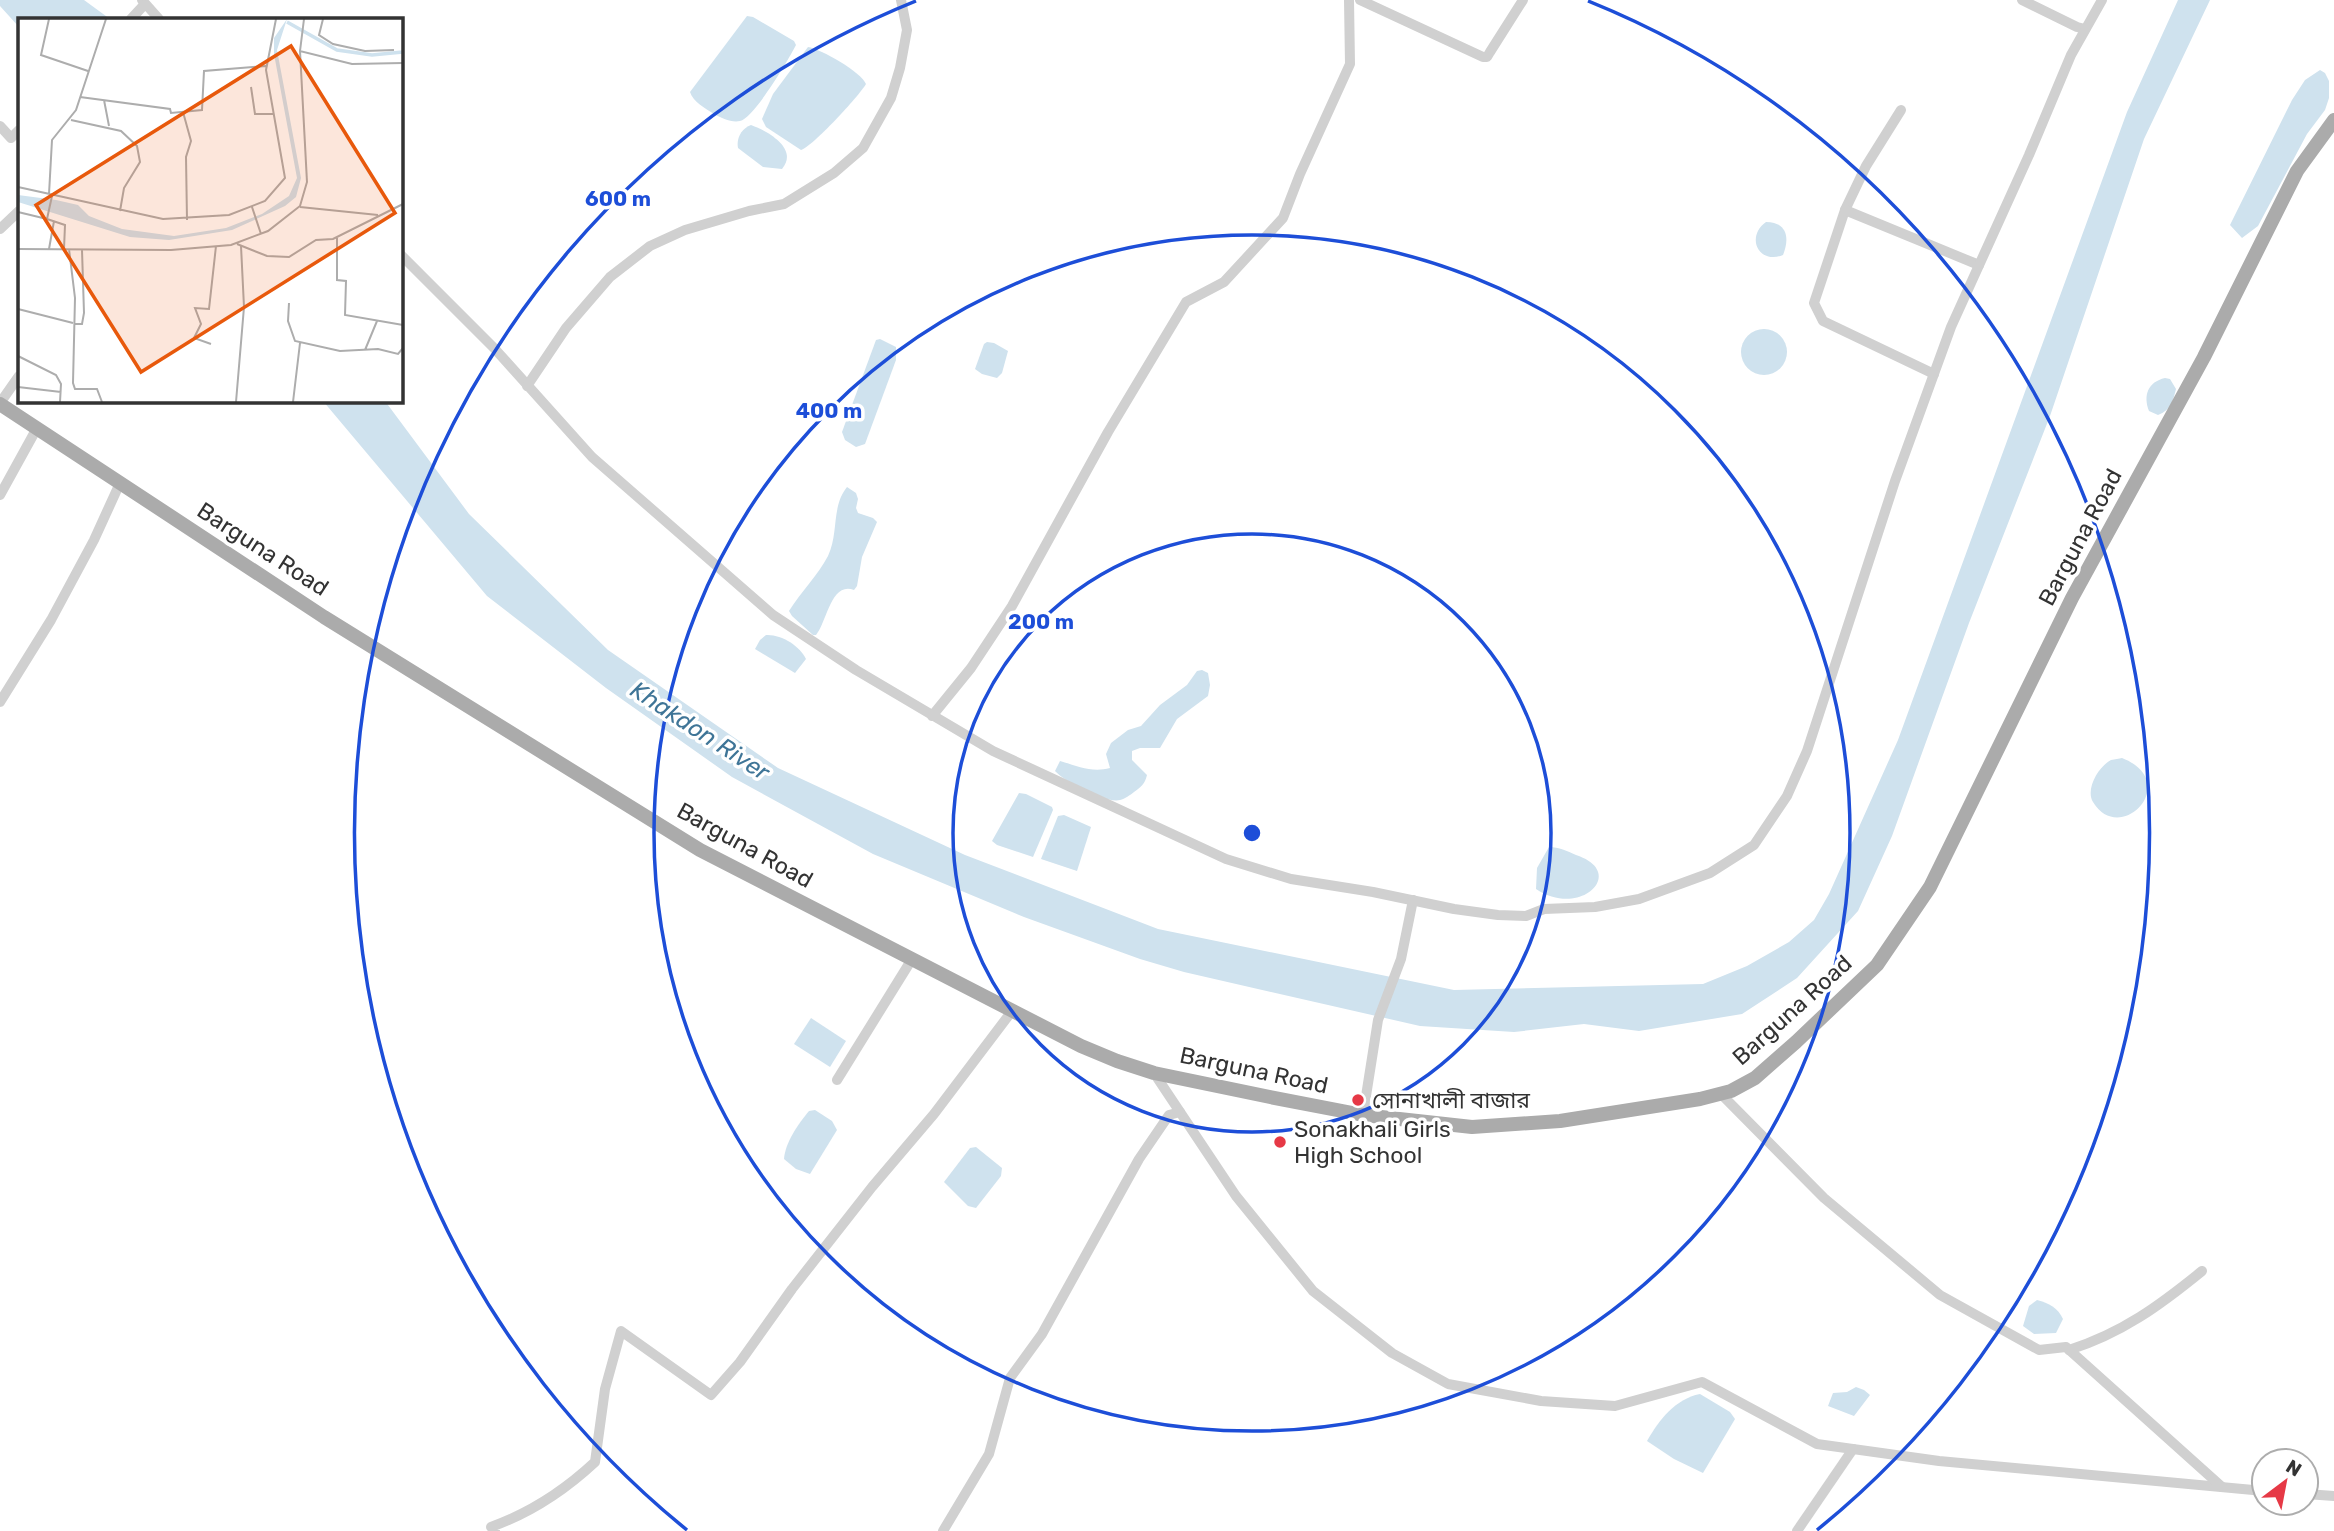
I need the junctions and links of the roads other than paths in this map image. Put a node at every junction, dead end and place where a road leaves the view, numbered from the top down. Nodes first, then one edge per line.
1 (901, 0) edge
2 (1349, 0) edge
3 (1360, 0) edge
4 (1523, 0) edge
5 (2022, 0) edge
6 (2102, 0) edge
7 (143, 2) edge
8 (132, 18) edge
9 (158, 18) edge
10 (2085, 29) junction
11 (1901, 110) dead end
12 (2334, 120) edge
13 (0, 126) edge
14 (15, 134) edge
15 (1845, 210) junction
16 (18, 212) edge
17 (0, 229) edge
18 (402, 256) edge
19 (1979, 265) junction
20 (1934, 374) junction
21 (18, 377) edge
22 (527, 386) junction
23 (0, 403) edge
24 (37, 428) junction
25 (120, 483) junction
26 (0, 495) edge
27 (0, 702) edge
28 (933, 716) junction
29 (1413, 900) junction
30 (912, 959) junction
31 (1012, 1011) junction
32 (1154, 1073) junction
33 (837, 1080) dead end
34 (1721, 1094) junction
35 (1180, 1112) junction
36 (1363, 1115) junction
37 (2202, 1271) dead end
38 (2069, 1350) junction
39 (1853, 1449) junction
40 (2222, 1486) junction
41 (2250, 1489) edge
42 (495, 1531) edge
43 (943, 1531) edge
44 (1797, 1531) edge

1 - 22 street
2 - 28 street
3 - 4 street
5 - 10 street
6 - 10 street
7 - 8 street
7 - 9 street
10 - 19 street
11 - 15 street
12 - 34 main road, Barguna Road
13 - 14 street
15 - 19 street
15 - 20 street
16 - 17 street
18 - 22 street
19 - 20 street
20 - 29 street
21 - 23 street
22 - 28 street
23 - 24 main road, Barguna Road
24 - 25 main road, Barguna Road
24 - 26 street
25 - 27 street
25 - 30 main road, Barguna Road
28 - 29 street
29 - 36 street
30 - 31 main road, Barguna Road
30 - 33 street
31 - 32 main road, Barguna Road
31 - 42 street
32 - 35 street
32 - 36 main road, Barguna Road
34 - 36 main road, Barguna Road
34 - 38 street
35 - 39 street
35 - 43 street
37 - 38 street
38 - 40 street
39 - 40 street
39 - 44 street
40 - 41 street

